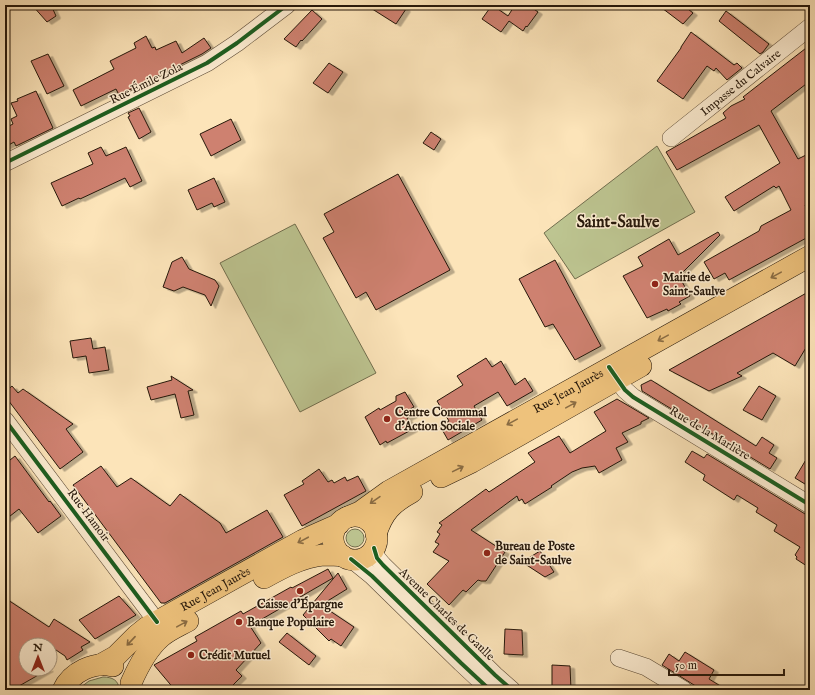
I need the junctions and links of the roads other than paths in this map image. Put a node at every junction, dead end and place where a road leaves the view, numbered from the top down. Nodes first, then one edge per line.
1 (287, 5) edge
2 (810, 27) edge
3 (671, 138) dead end
4 (5, 163) edge
5 (810, 256) edge
6 (810, 271) edge
7 (613, 373) junction
8 (5, 420) edge
9 (810, 505) edge
10 (343, 520) junction
11 (375, 541) junction
12 (346, 558) junction
13 (157, 622) junction
14 (619, 658) dead end
15 (100, 665) junction
16 (62, 687) edge
17 (132, 688) edge
18 (490, 690) edge
19 (512, 690) edge
20 (684, 690) edge

1 - 4 street, Rue Émile Zola
2 - 3 street, Impasse du Calvaire
5 -> 7 main road, Rue Jean Jaurès
6 - 7 main road, Rue Jean Jaurès
7 - 9 street, Rue de la Marlière
7 -> 10 main road, Rue Jean Jaurès
11 -> 7 main road, Rue Jean Jaurès
8 - 13 street, Rue Hamoir
10 - 11 main road
10 - 12 main road
10 -> 13 main road, Rue Jean Jaurès
11 - 12 main road
11 - 19 street, Avenue Charles de Gaulle
17 -> 12 main road, Rue Jean Jaurès
12 - 18 street, Avenue Charles de Gaulle
13 -> 15 main road, Rue Jean Jaurès
14 - 20 street
15 - 16 main road, Rue Jean Jaurès
15 - 17 main road, Rue Jean Jaurès

